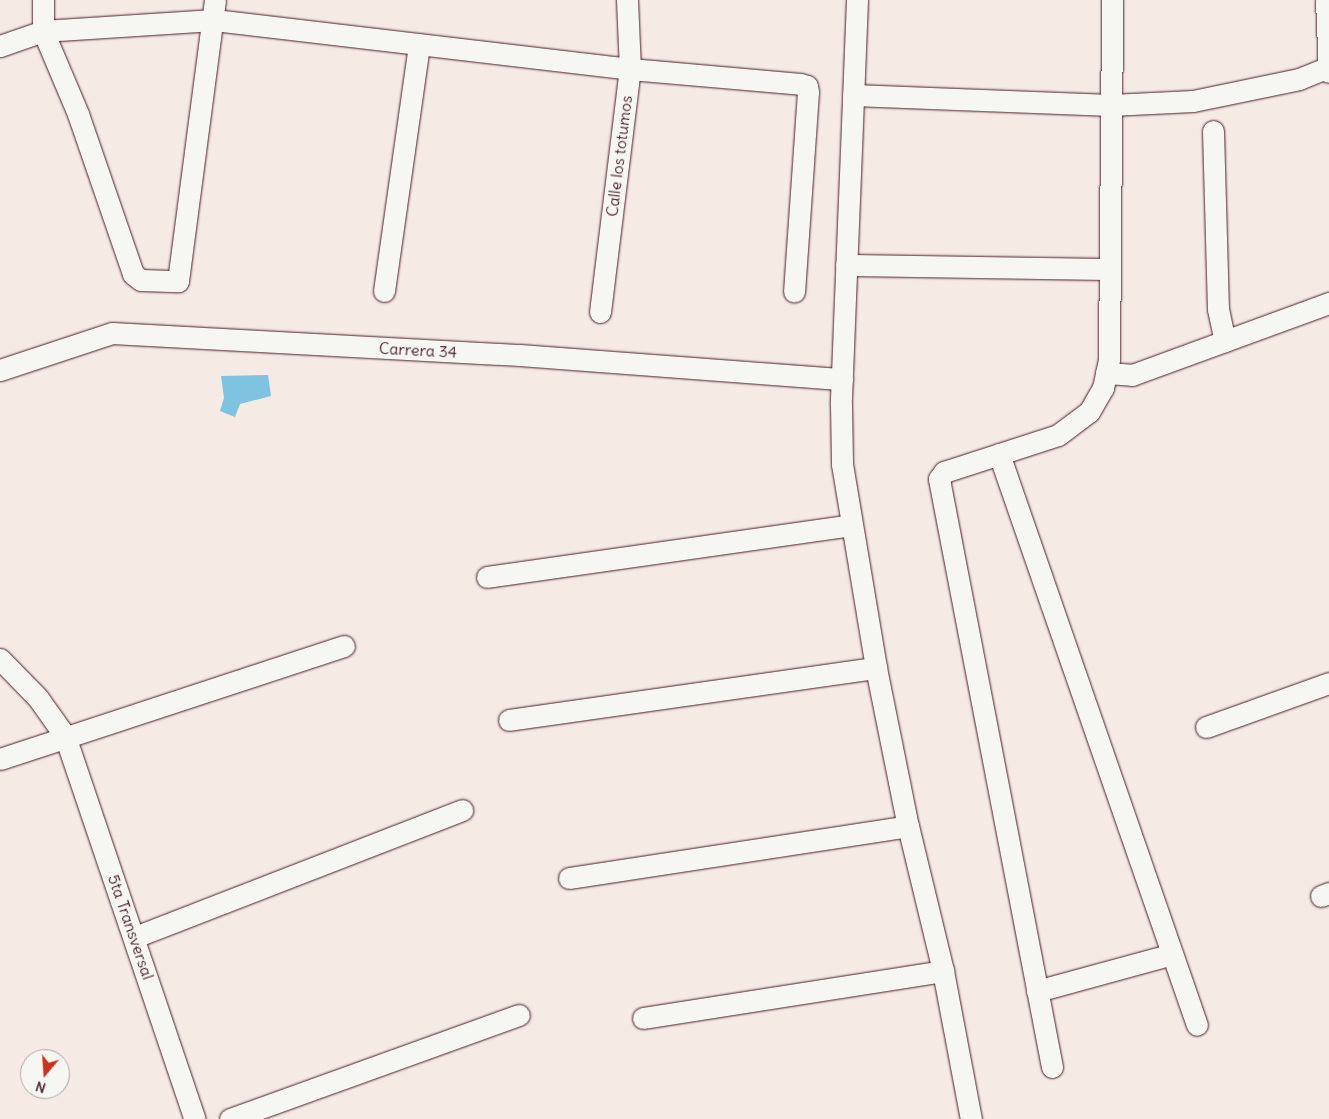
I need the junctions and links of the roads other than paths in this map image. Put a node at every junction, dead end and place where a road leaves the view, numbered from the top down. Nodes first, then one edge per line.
1 (43, 0) edge
2 (627, 0) edge
3 (857, 0) edge
4 (1112, 0) edge
5 (1326, 0) edge
6 (215, 10) edge
7 (43, 32) junction
8 (419, 44) junction
9 (0, 46) edge
10 (630, 69) junction
11 (1328, 70) edge
12 (853, 95) junction
13 (1111, 105) junction
14 (1213, 131) dead end
15 (846, 265) junction
16 (1110, 270) junction
17 (384, 291) dead end
18 (794, 292) dead end
19 (1329, 303) edge
20 (600, 312) dead end
21 (1225, 341) junction
22 (0, 370) edge
23 (1106, 373) junction
24 (842, 379) junction
25 (999, 454) junction
26 (851, 525) junction
27 (487, 577) dead end
28 (344, 646) dead end
29 (0, 659) edge
30 (876, 668) junction
31 (1329, 683) edge
32 (509, 720) dead end
33 (1206, 727) dead end
34 (65, 736) junction
35 (0, 759) edge
36 (462, 810) dead end
37 (908, 826) junction
38 (569, 878) dead end
39 (136, 937) junction
40 (1172, 954) junction
41 (943, 971) junction
42 (1037, 990) junction
43 (519, 1015) dead end
44 (643, 1018) dead end
45 (1197, 1025) dead end
46 (1052, 1067) dead end
47 (195, 1119) edge
48 (230, 1119) edge
49 (971, 1119) edge

1 - 7 street
2 - 10 street, Calle los totumos
3 - 12 street
4 - 13 street
5 - 11 street
6 - 7 street
6 - 7 street
6 - 8 street
7 - 9 street
8 - 10 street
8 - 17 street
10 - 18 street
10 - 20 street, Calle los totumos
11 - 13 street
12 - 13 street
12 - 15 street
13 - 16 street
14 - 21 street
15 - 16 street
15 - 24 street
16 - 23 street
19 - 21 street
21 - 23 street
22 - 24 street, Carrera 34
23 - 25 street
24 - 26 street
25 - 40 street
25 - 42 street
26 - 27 street
26 - 30 street
28 - 34 street
29 - 34 street, 5ta Transversal
30 - 32 street
30 - 37 street
31 - 33 street
34 - 35 street
34 - 39 street, 5ta Transversal
36 - 39 street
37 - 38 street
37 - 41 street
39 - 47 street, 5ta Transversal
40 - 42 street
40 - 45 street
41 - 44 street
41 - 49 street
42 - 46 street
43 - 48 street

